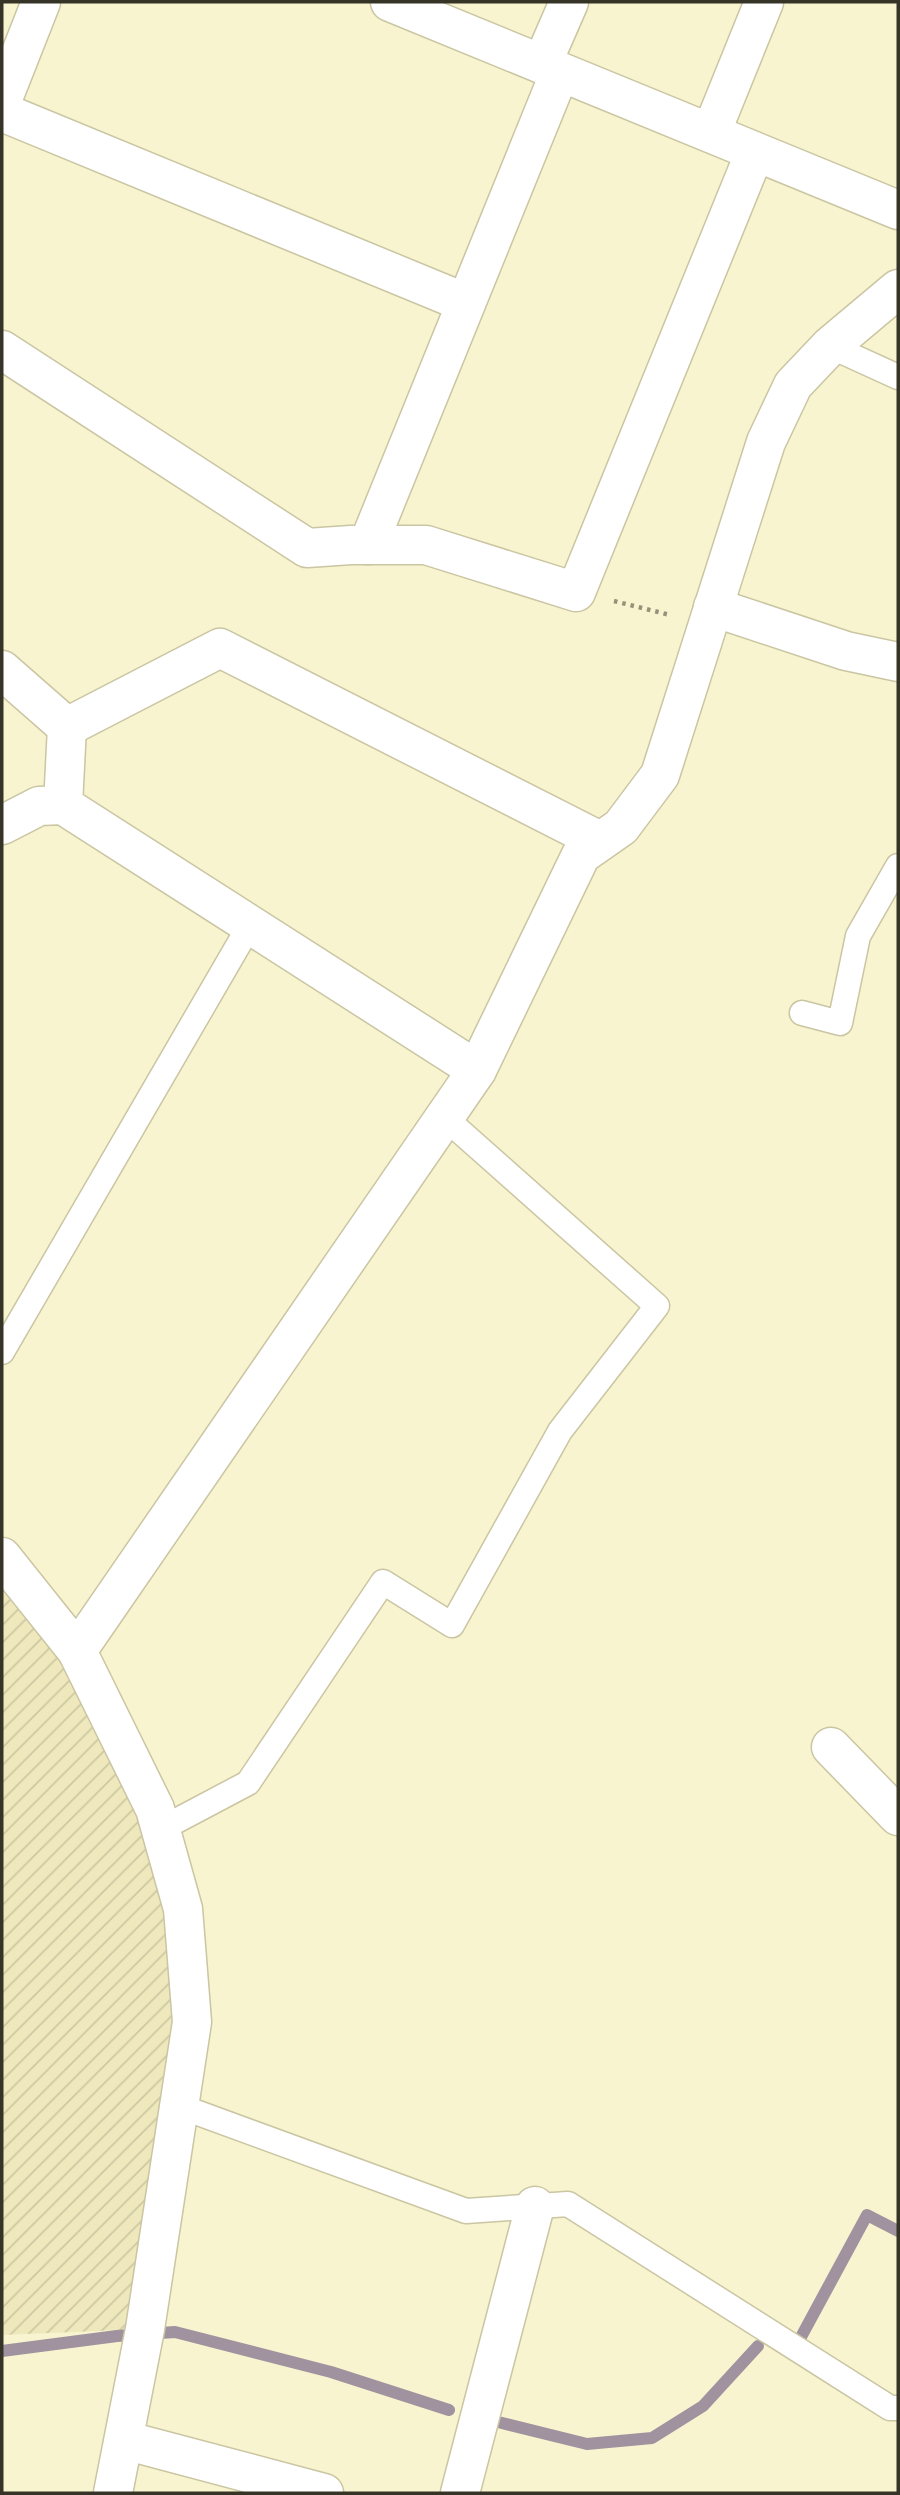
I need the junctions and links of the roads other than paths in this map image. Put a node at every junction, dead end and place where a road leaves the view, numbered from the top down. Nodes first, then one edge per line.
1 (41, 2) edge
2 (390, 2) edge
3 (569, 2) edge
4 (764, 2) edge
5 (551, 68) junction
6 (2, 101) edge
7 (2, 112) edge
8 (710, 133) junction
9 (755, 152) junction
10 (898, 210) edge
11 (898, 289) edge
12 (466, 303) junction
13 (830, 346) junction
14 (2, 350) edge
15 (898, 377) edge
16 (368, 545) junction
17 (711, 614) junction
18 (898, 662) edge
19 (2, 670) edge
20 (67, 727) junction
21 (63, 805) junction
22 (2, 825) edge
23 (600, 841) junction
24 (898, 866) edge
25 (250, 925) junction
26 (802, 1013) dead end
27 (477, 1070) junction
28 (444, 1117) junction
29 (2, 1352) edge
30 (2, 1557) edge
31 (77, 1651) junction
32 (831, 1747) dead end
33 (898, 1816) edge
34 (160, 1829) junction
35 (179, 2106) junction
36 (535, 2206) junction
37 (898, 2408) edge
38 (124, 2441) junction
39 (113, 2493) edge
40 (324, 2493) edge
41 (460, 2493) edge

1 - 6 street
2 - 5 street
3 - 5 street
4 - 8 street
5 - 8 street
5 - 12 street
7 - 12 street
8 - 9 street
9 - 10 street
9 - 16 street
11 - 13 street
12 - 16 street
13 - 15 lane
13 - 17 street
14 - 16 street
17 - 18 street
17 - 23 street
19 - 20 street
20 - 21 street
20 - 23 street
21 - 22 street
21 - 25 street
23 - 27 street
24 - 26 lane
25 - 27 street
25 - 29 lane
27 - 28 street
28 - 31 street
28 - 34 lane
30 - 31 street
31 - 34 street
32 - 33 street
34 - 35 street
35 - 36 lane
35 - 38 street
36 - 37 lane
36 - 41 street
38 - 39 street
38 - 40 street

